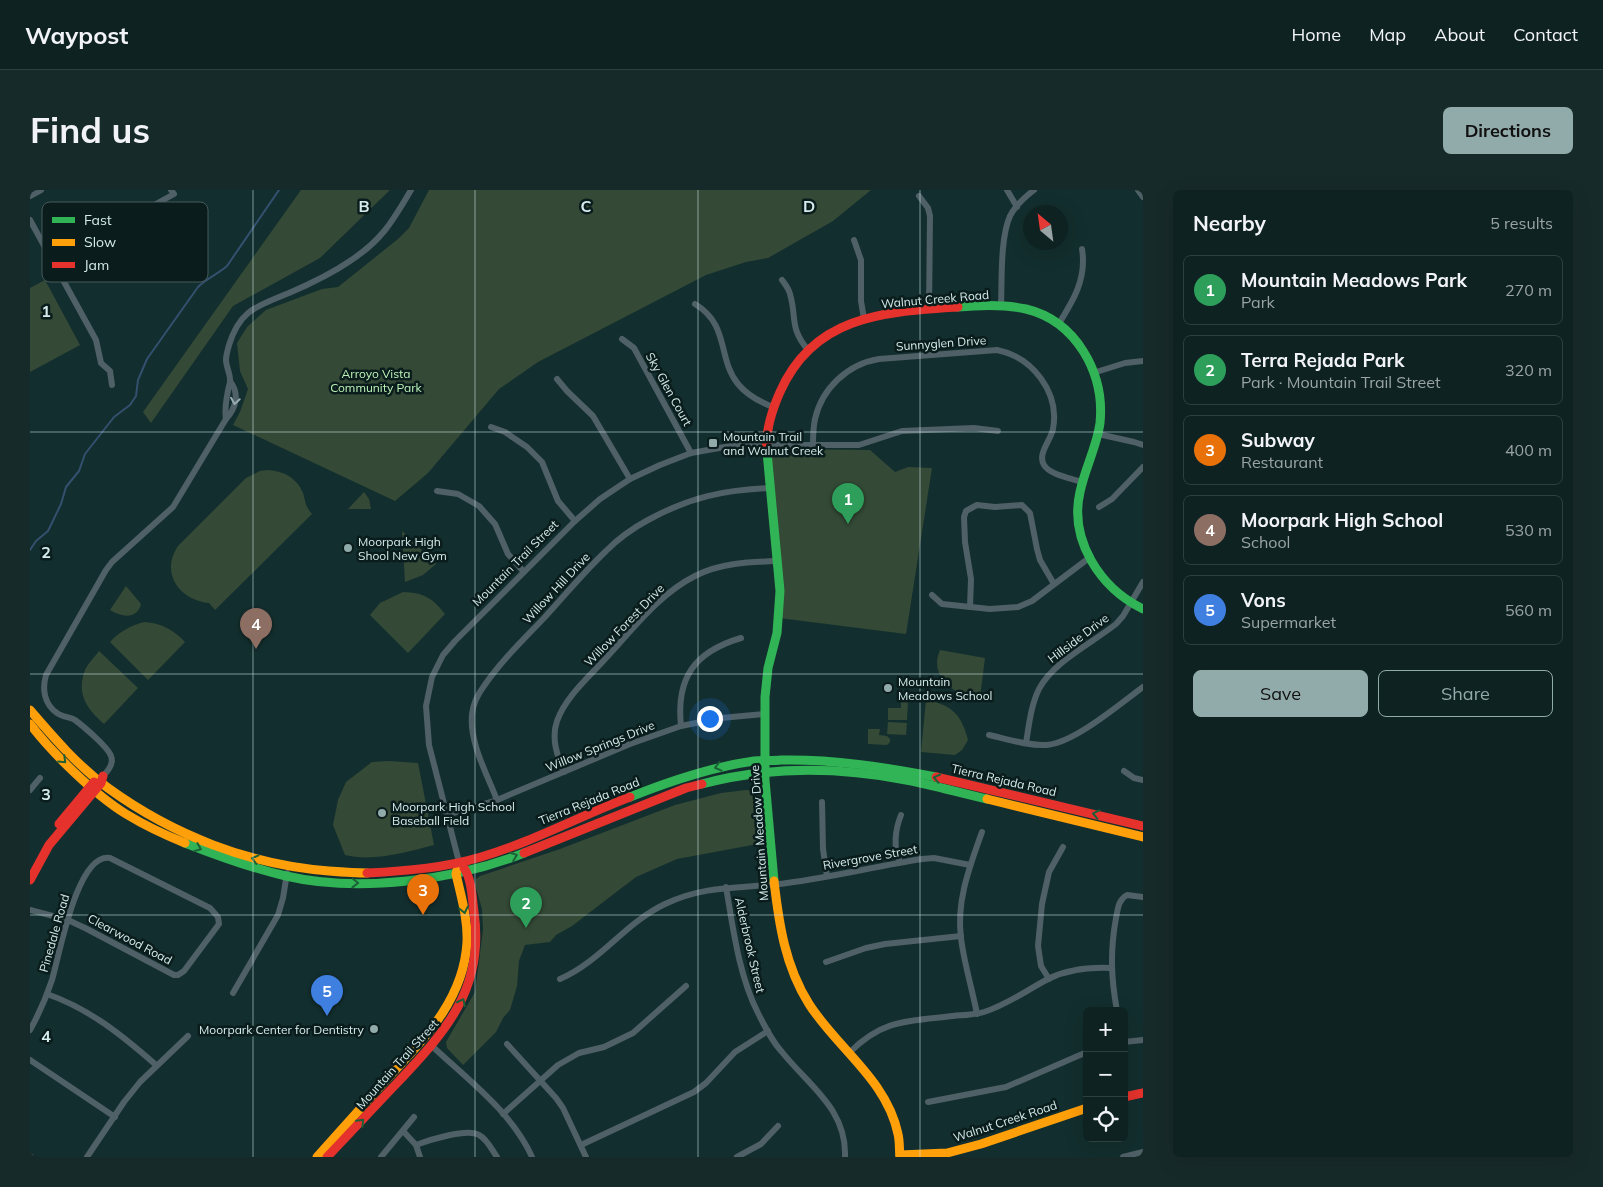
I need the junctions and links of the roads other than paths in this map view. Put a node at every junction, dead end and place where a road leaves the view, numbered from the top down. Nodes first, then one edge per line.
1 (41, 190) edge
2 (411, 190) edge
3 (1006, 190) edge
4 (1034, 190) edge
5 (1138, 190) edge
6 (173, 192) edge
7 (30, 196) edge
8 (919, 196) dead end
9 (1143, 197) edge
10 (156, 202) edge
11 (1017, 207) junction
12 (30, 220) edge
13 (854, 240) dead end
14 (42, 242) edge
15 (1082, 249) dead end
16 (782, 280) dead end
17 (64, 282) edge
18 (695, 304) dead end
19 (1001, 306) junction
20 (929, 310) junction
21 (864, 319) junction
22 (1058, 325) junction
23 (622, 339) dead end
24 (808, 350) junction
25 (1143, 360) edge
26 (1093, 373) junction
27 (557, 378) dead end
28 (112, 385) dead end
29 (773, 408) junction
30 (491, 427) dead end
31 (998, 431) dead end
32 (1098, 434) junction
33 (766, 444) junction
34 (1143, 445) edge
35 (813, 446) junction
36 (691, 453) junction
37 (1143, 467) edge
38 (630, 479) junction
39 (1082, 482) junction
40 (771, 488) junction
41 (437, 491) dead end
42 (1099, 507) dead end
43 (575, 521) junction
44 (1090, 558) junction
45 (777, 561) junction
46 (524, 572) junction
47 (1143, 582) edge
48 (1054, 584) junction
49 (932, 595) dead end
50 (1130, 603) junction
51 (970, 607) junction
52 (1143, 609) edge
53 (741, 638) dead end
54 (1143, 687) edge
55 (30, 710) edge
56 (765, 714) junction
57 (30, 724) edge
58 (681, 726) junction
59 (989, 735) dead end
60 (1026, 743) junction
61 (766, 760) junction
62 (1124, 771) dead end
63 (564, 772) junction
64 (765, 773) junction
65 (40, 778) dead end
66 (1143, 780) edge
67 (97, 783) junction
68 (30, 790) edge
69 (497, 800) junction
70 (822, 802) dead end
71 (447, 815) junction
72 (901, 815) dead end
73 (1143, 826) edge
74 (982, 832) dead end
75 (1143, 836) edge
76 (1063, 848) dead end
77 (459, 862) junction
78 (900, 862) junction
79 (970, 865) junction
80 (30, 868) edge
81 (287, 871) junction
82 (467, 872) junction
83 (456, 874) junction
84 (827, 876) junction
85 (30, 880) edge
86 (774, 884) junction
87 (726, 887) junction
88 (1143, 897) edge
89 (30, 910) edge
90 (218, 916) joint
91 (68, 920) junction
92 (961, 936) junction
93 (826, 962) dead end
94 (1111, 968) junction
95 (560, 979) dead end
96 (1048, 979) junction
97 (686, 986) dead end
98 (233, 993) dead end
99 (47, 994) junction
100 (1116, 1007) edge
101 (977, 1014) junction
102 (30, 1030) edge
103 (768, 1031) junction
104 (188, 1036) dead end
105 (1143, 1040) edge
106 (1128, 1042) edge
107 (507, 1044) dead end
108 (432, 1046) junction
109 (849, 1053) junction
110 (1083, 1054) edge
111 (30, 1060) edge
112 (156, 1066) junction
113 (540, 1081) junction
114 (1143, 1093) edge
115 (1128, 1096) edge
116 (928, 1102) dead end
117 (1083, 1109) edge
118 (503, 1114) junction
119 (414, 1117) dead end
120 (115, 1118) junction
121 (778, 1126) dead end
122 (403, 1131) junction
123 (416, 1144) junction
124 (581, 1145) junction
125 (1143, 1152) edge
126 (947, 1155) edge
127 (900, 1156) edge
128 (1130, 1156) edge
129 (87, 1157) edge
130 (317, 1157) edge
131 (327, 1157) edge
132 (380, 1157) edge
133 (420, 1157) edge
134 (496, 1157) edge
135 (532, 1157) edge
136 (586, 1157) edge
137 (737, 1157) edge
138 (845, 1157) edge
139 (1123, 1157) edge

1 - 7 street
2 - 67 street
3 - 11 street
4 - 11 street
5 - 9 street
6 - 10 street
8 - 20 street
11 - 19 street
12 - 14 street
13 - 21 street
15 - 22 street
16 - 24 street
17 - 28 street
18 - 29 street
19 - 20 street, Walnut Creek Road
19 - 22 street, Walnut Creek Road
20 - 21 street, Walnut Creek Road
21 - 24 street, Walnut Creek Road
22 - 26 street, Walnut Creek Road
23 - 36 street, Sky Glen Court
24 - 29 street, Walnut Creek Road
25 - 26 street
26 - 32 street, Walnut Creek Road
27 - 38 street
29 - 33 street, Walnut Creek Road
30 - 43 street
31 - 35 street, Mountain Trail Street
32 - 34 street
32 - 39 street, Walnut Creek Road
33 - 35 street, Mountain Trail Street
33 - 36 street, Mountain Trail Street
33 - 40 street, Mountain Meadow Drive
35 - 39 street, Sunnyglen Drive
36 - 38 street, Mountain Trail Street
37 - 42 street
38 - 43 street, Mountain Trail Street
39 - 44 street, Walnut Creek Road
40 - 45 street, Mountain Meadow Drive
40 - 69 street, Willow Hill Drive
41 - 46 street
43 - 46 street, Mountain Trail Street
44 - 48 street
44 - 50 street, Walnut Creek Road
45 - 56 street, Mountain Meadow Drive
45 - 63 street, Willow Forest Drive
46 - 71 street, Mountain Trail Street
47 - 50 street, Hillside Drive
48 - 51 street
48 - 51 street
49 - 51 street
50 - 52 street, Walnut Creek Road
50 - 60 street, Hillside Drive
53 - 58 street
54 - 60 street
55 - 67 street, Tierra Rejada Road
56 - 58 street, Willow Springs Drive
56 - 61 street, Mountain Meadow Drive
57 -> 67 street, Tierra Rejada Road
58 - 63 street, Willow Springs Drive
59 - 60 street
61 - 64 street, Mountain Meadow Drive
73 -> 61 street, Tierra Rejada Road
61 -> 77 street, Tierra Rejada Road
62 - 66 street
63 - 69 street, Willow Springs Drive
64 - 75 street, Tierra Rejada Road
82 -> 64 street, Tierra Rejada Road
64 - 86 street, Mountain Meadow Drive
65 - 68 street
67 - 80 street
67 - 81 street, Tierra Rejada Road
67 - 85 street
69 - 71 street, Willow Springs Drive
70 - 84 street
71 - 77 street, Mountain Trail Street
72 - 78 street
74 - 79 street
76 - 96 street
77 - 81 street, Tierra Rejada Road
77 - 82 street, Mountain Trail Street
77 - 83 street, Mountain Trail Street
78 - 79 street, Rivergrove Street
78 - 84 street, Rivergrove Street
79 - 92 street
81 -> 83 street, Tierra Rejada Road
81 - 98 street
82 - 83 street, Tierra Rejada Road
108 -> 82 street, Mountain Trail Street
83 -> 130 street, Mountain Trail Street
84 - 86 street, Rivergrove Street
86 - 87 street, Rivergrove Street
86 - 109 street, Mountain Meadow Drive
87 - 95 street, Rivergrove Street
87 - 103 street, Alderbrook Street
88 - 94 street
89 - 91 street, Clearwood Road
90 - 91 street, Clearwood Road
90 - 91 street, Pinedale Road
91 - 99 street, Pinedale Road
92 - 93 street
92 - 101 street
94 - 96 street
94 - 100 street
96 - 101 street
97 - 113 street
99 - 102 street, Pinedale Road
99 - 112 street
101 - 109 street
103 - 124 street
103 - 138 street, Alderbrook Street
104 - 112 street
105 - 106 street
107 - 113 street
108 - 118 street
131 -> 108 street, Mountain Trail Street
109 - 127 street, Mountain Meadow Drive
110 - 116 street
111 - 120 street
112 - 120 street
113 - 118 street
113 - 124 street
114 - 115 street
117 - 126 street, Walnut Creek Road
118 - 135 street
119 - 122 street
120 - 129 street
121 - 137 street
122 - 123 street
122 - 132 street
123 - 133 street
123 - 134 street
124 - 136 street
125 - 128 street
126 - 127 street, Walnut Creek Road
128 - 139 street

